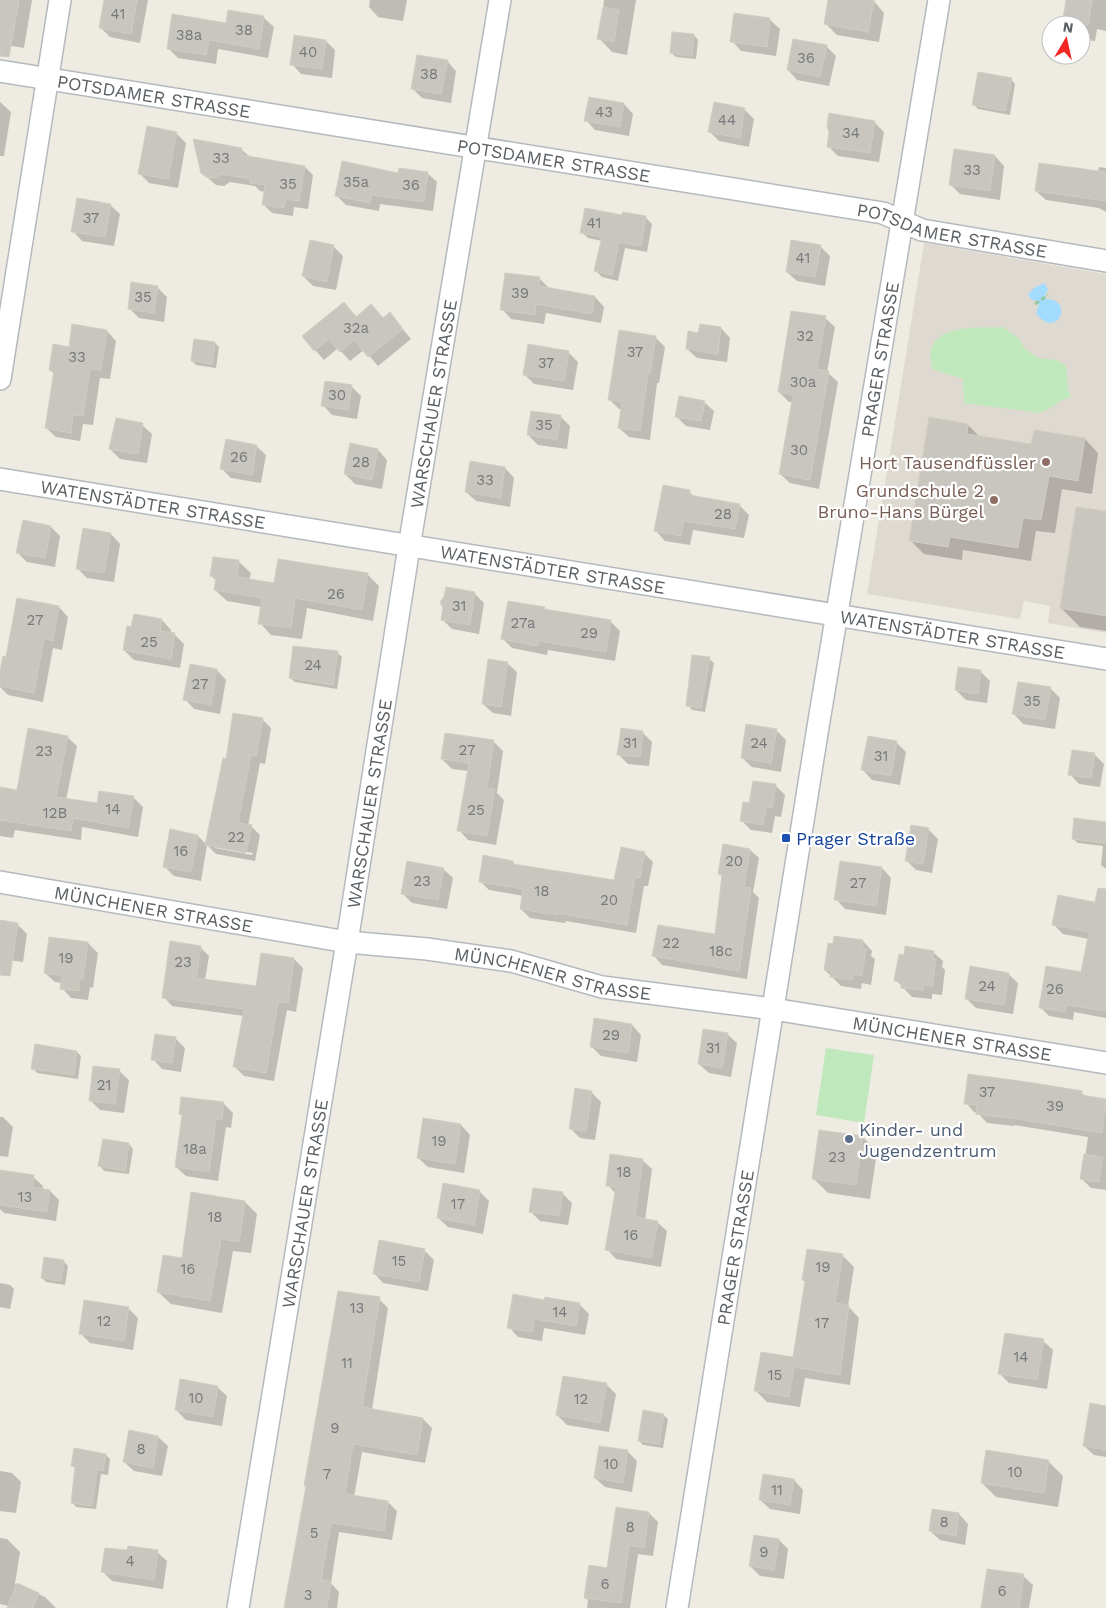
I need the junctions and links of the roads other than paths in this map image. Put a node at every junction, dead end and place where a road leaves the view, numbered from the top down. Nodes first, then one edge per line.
1 (60, 0) edge
2 (500, 0) edge
3 (939, 0) edge
4 (0, 71) edge
5 (46, 79) junction
6 (476, 148) junction
7 (902, 222) junction
8 (1106, 261) edge
9 (0, 379) edge
10 (0, 479) edge
11 (410, 546) junction
12 (838, 616) junction
13 (1106, 659) edge
14 (0, 882) edge
15 (347, 942) junction
16 (773, 1009) junction
17 (1106, 1063) edge
18 (238, 1608) edge
19 (677, 1608) edge

1 - 5 street
2 - 6 street, WARSCHAUER STRASSE
3 - 7 street, PRAGER STRASSE
4 - 5 street, POTSDAMER STRASSE
5 - 6 street, POTSDAMER STRASSE
5 - 9 street
6 - 7 street, POTSDAMER STRASSE
6 - 11 street, WARSCHAUER STRASSE
7 - 8 street, POTSDAMER STRASSE
7 - 12 street, PRAGER STRASSE
10 - 11 street, WATENSTÄDTER STRASSE
11 - 12 street, WATENSTÄDTER STRASSE
11 - 15 street, WARSCHAUER STRASSE
12 - 13 street, WATENSTÄDTER STRASSE
12 - 16 street, PRAGER STRASSE
14 - 15 street, MÜNCHENER STRASSE
15 - 16 street, MÜNCHENER STRASSE
15 - 18 street, WARSCHAUER STRASSE
16 - 17 street, MÜNCHENER STRASSE
16 - 19 street, PRAGER STRASSE

